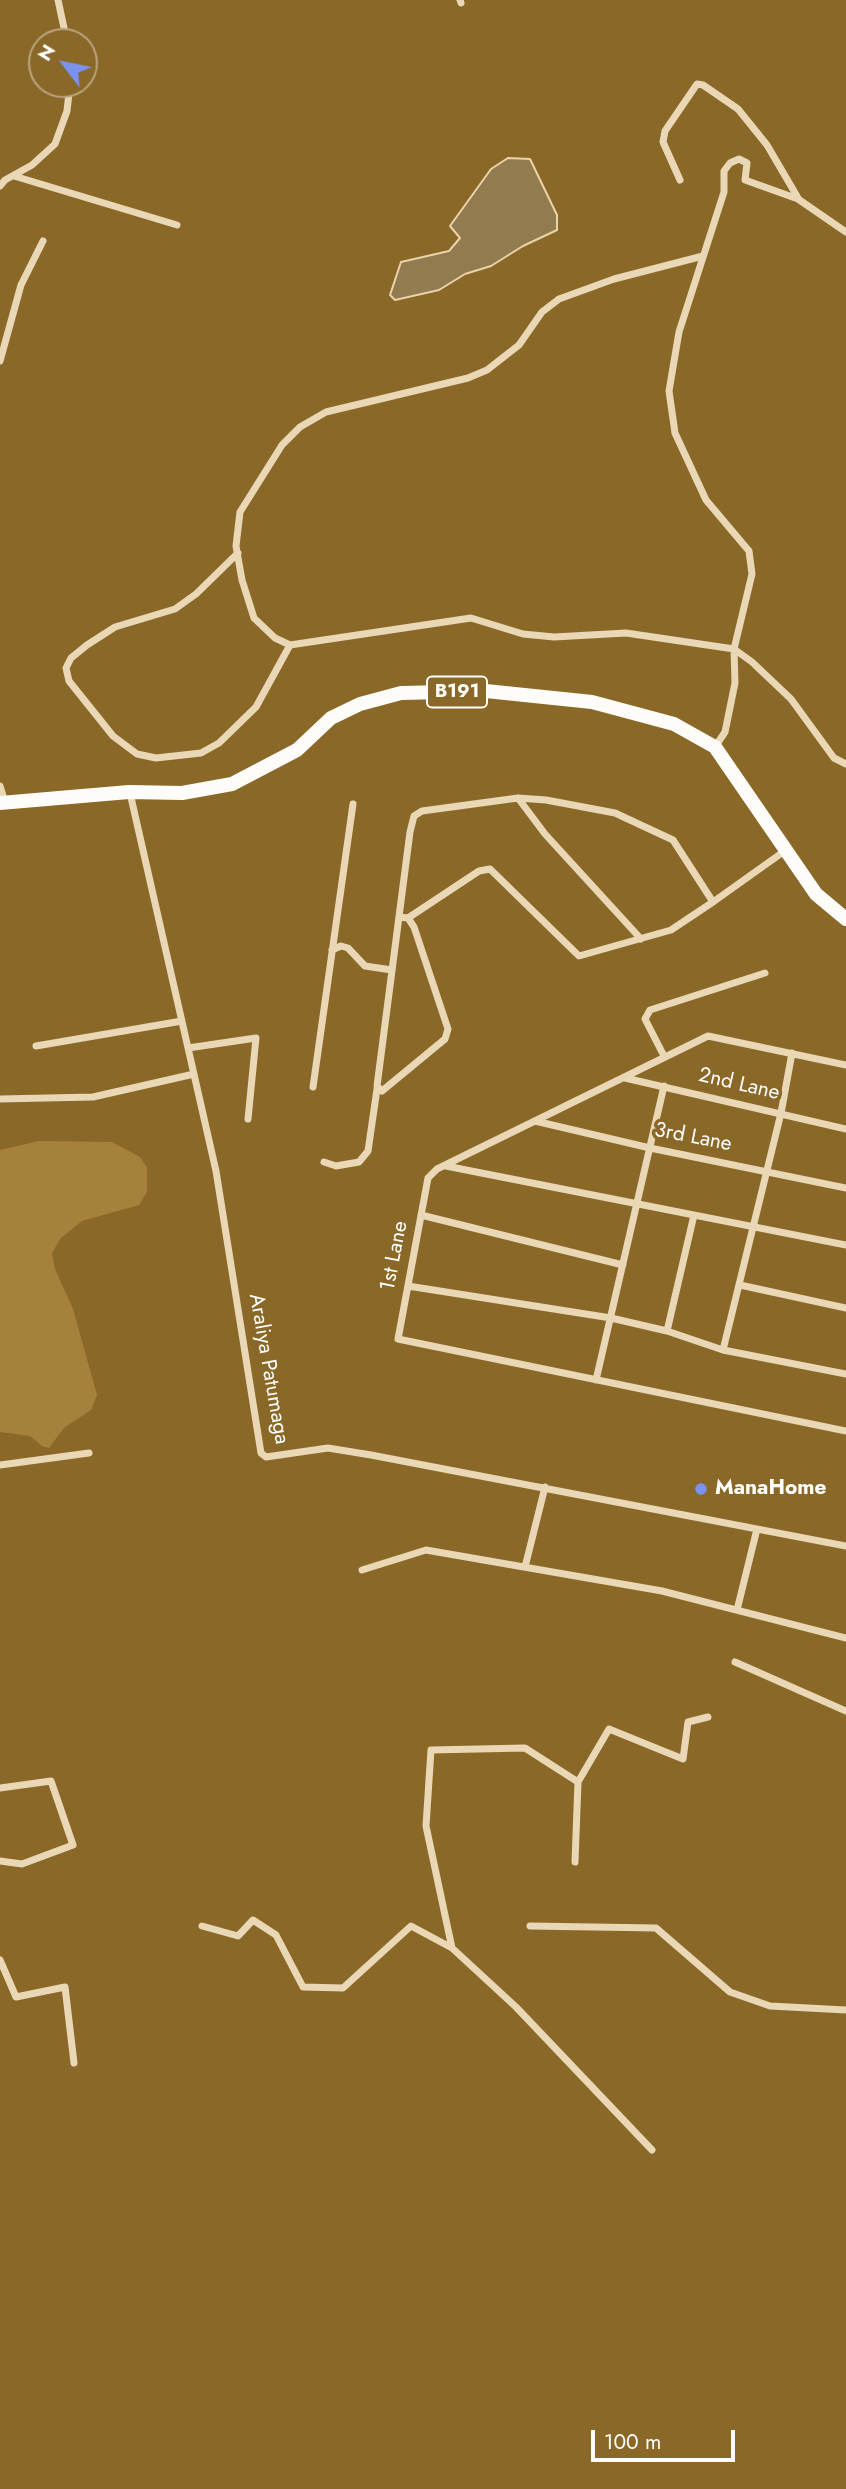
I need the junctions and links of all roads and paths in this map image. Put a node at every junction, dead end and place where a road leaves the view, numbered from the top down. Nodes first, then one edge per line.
1 (58, 0) edge
2 (64, 28) edge
3 (68, 98) edge
4 (14, 176) junction
5 (680, 180) dead end
6 (0, 186) edge
7 (798, 199) junction
8 (177, 225) dead end
9 (846, 232) edge
10 (43, 241) dead end
11 (703, 256) junction
12 (0, 361) edge
13 (238, 553) junction
14 (290, 645) junction
15 (734, 649) junction
16 (715, 747) junction
17 (846, 764) edge
18 (0, 786) edge
19 (130, 792) junction
20 (518, 799) junction
21 (2, 803) edge
22 (353, 804) dead end
23 (786, 850) junction
24 (713, 902) junction
25 (399, 917) junction
26 (408, 918) junction
27 (846, 919) edge
28 (641, 939) junction
29 (332, 950) junction
30 (392, 970) junction
31 (765, 973) dead end
32 (182, 1021) junction
33 (36, 1046) dead end
34 (188, 1048) junction
35 (792, 1053) junction
36 (664, 1056) junction
37 (846, 1065) edge
38 (194, 1074) junction
39 (624, 1078) junction
40 (664, 1086) junction
41 (313, 1087) dead end
42 (377, 1089) junction
43 (0, 1099) edge
44 (781, 1113) junction
45 (248, 1119) dead end
46 (535, 1120) junction
47 (846, 1129) edge
48 (650, 1148) junction
49 (324, 1162) dead end
50 (445, 1166) junction
51 (767, 1170) junction
52 (846, 1188) edge
53 (637, 1205) junction
54 (421, 1215) junction
55 (694, 1215) junction
56 (754, 1225) junction
57 (846, 1245) edge
58 (623, 1265) junction
59 (740, 1284) junction
60 (408, 1286) junction
61 (846, 1308) edge
62 (611, 1318) junction
63 (667, 1331) junction
64 (723, 1350) junction
65 (846, 1374) edge
66 (596, 1380) junction
67 (846, 1431) edge
68 (89, 1453) dead end
69 (0, 1465) edge
70 (545, 1487) junction
71 (757, 1529) junction
72 (846, 1546) edge
73 (524, 1567) junction
74 (362, 1570) dead end
75 (737, 1610) junction
76 (846, 1638) edge
77 (735, 1662) dead end
78 (846, 1711) edge
79 (708, 1717) dead end
80 (578, 1782) junction
81 (0, 1788) edge
82 (0, 1861) edge
83 (575, 1862) dead end
84 (202, 1926) dead end
85 (530, 1926) dead end
86 (452, 1948) junction
87 (0, 1961) edge
88 (846, 2010) edge
89 (74, 2063) dead end
90 (652, 2150) dead end

1 - 2 street
3 - 4 street
4 - 6 street
4 - 8 street
5 - 7 street
7 - 9 street
7 - 11 street
10 - 12 street
11 - 13 street
11 - 15 street
13 - 14 street
13 - 14 street
14 - 15 street
15 - 16 street
15 - 17 street
16 - 19 main road, B191
16 - 23 main road, B191
18 - 21 street
19 - 21 main road, B191
19 - 32 street, Araliya Patumaga
20 - 24 street
20 - 25 street
20 - 28 street
22 - 29 street
23 - 24 street
23 - 27 main road, B191
24 - 28 street
25 - 26 street
25 - 30 street
26 - 28 street
26 - 42 street
29 - 30 street
29 - 41 street
30 - 42 street
31 - 36 street
32 - 33 street
32 - 34 street, Araliya Patumaga
34 - 38 street, Araliya Patumaga
34 - 45 street
35 - 36 street, 1st Lane
35 - 37 street, 1st Lane
35 - 44 street
36 - 39 street, 1st Lane
38 - 43 street
38 - 70 street, Araliya Patumaga
39 - 40 street, 2nd Lane
39 - 46 street, 1st Lane
40 - 44 street, 2nd Lane
40 - 48 street
42 - 49 street
44 - 47 street, 2nd Lane
44 - 51 street
46 - 48 street, 3rd Lane
46 - 50 street, 1st Lane
48 - 51 street, 3rd Lane
48 - 53 street
50 - 53 street
50 - 54 street, 1st Lane
51 - 52 street, 3rd Lane
51 - 56 street
53 - 55 street
53 - 58 street
54 - 58 street
54 - 60 street, 1st Lane
55 - 56 street
55 - 63 street
56 - 57 street
56 - 59 street
58 - 62 street
59 - 61 street
59 - 64 street
60 - 62 street
60 - 66 street, 1st Lane
62 - 63 street
62 - 66 street
63 - 64 street
64 - 65 street
66 - 67 street, 1st Lane
68 - 69 street
70 - 71 street, Araliya Patumaga
70 - 73 street
71 - 72 street, Araliya Patumaga
71 - 75 street
73 - 74 street
73 - 75 street
75 - 76 street
77 - 78 street
79 - 80 street
80 - 83 street
80 - 86 street
81 - 82 street
84 - 86 street
85 - 88 street
86 - 90 street
87 - 89 street

